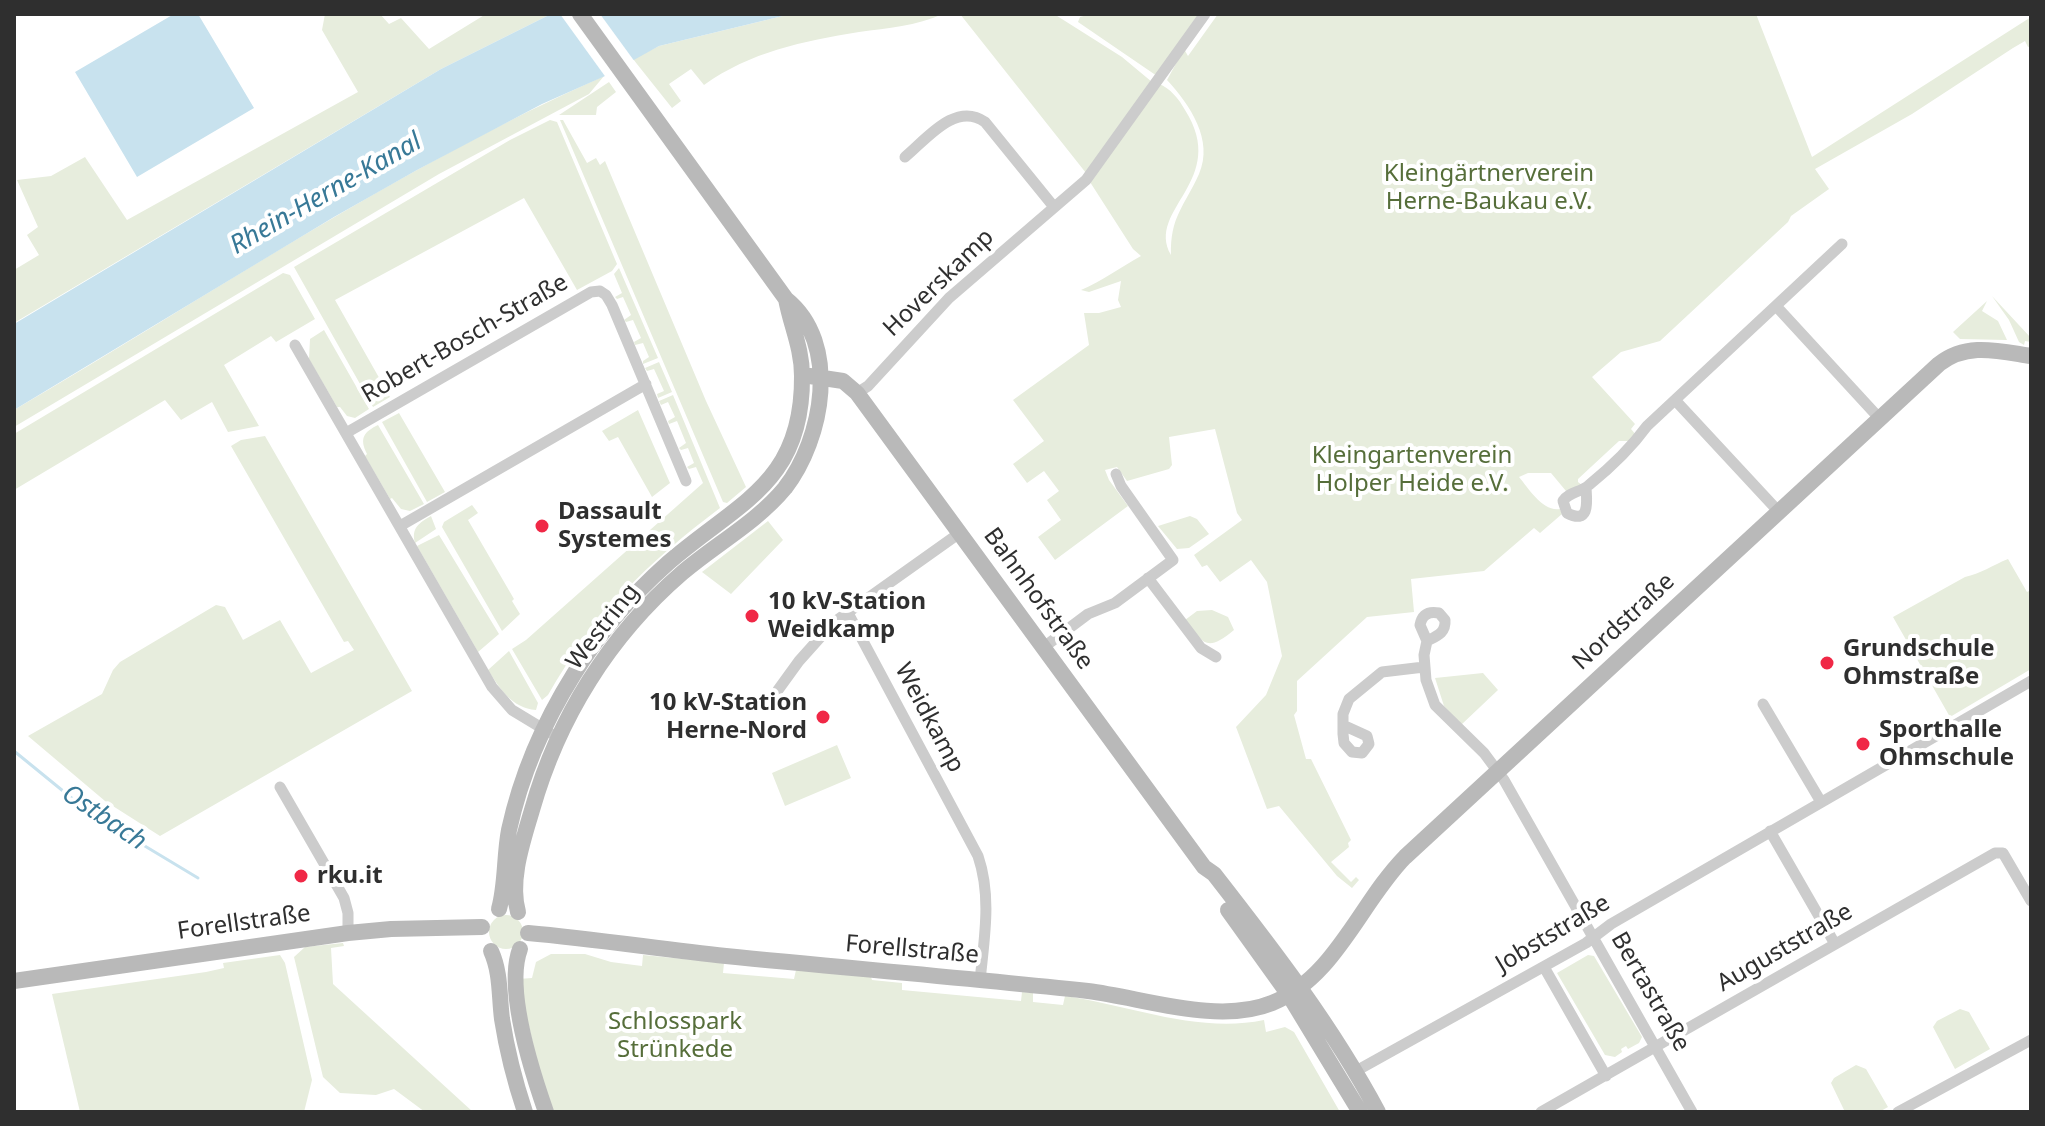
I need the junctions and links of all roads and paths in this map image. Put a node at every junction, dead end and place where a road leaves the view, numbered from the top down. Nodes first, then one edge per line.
1 (580, 14) edge
2 (1205, 14) edge
3 (905, 157) dead end
4 (1054, 207) junction
5 (1842, 244) dead end
6 (786, 299) junction
7 (1776, 306) junction
8 (295, 345) dead end
9 (2031, 356) edge
10 (803, 375) junction
11 (820, 377) junction
12 (646, 384) junction
13 (857, 393) junction
14 (1675, 400) junction
15 (1880, 419) junction
16 (346, 433) junction
17 (1116, 474) dead end
18 (686, 481) dead end
19 (1586, 488) dead end
20 (1779, 512) junction
21 (400, 526) junction
22 (961, 532) junction
23 (1148, 578) junction
24 (848, 613) junction
25 (1427, 641) dead end
26 (1044, 647) junction
27 (1216, 657) dead end
28 (1424, 667) junction
29 (2031, 681) edge
30 (778, 690) dead end
31 (1763, 704) dead end
32 (1345, 726) dead end
33 (550, 733) junction
34 (1497, 771) junction
35 (280, 787) dead end
36 (1821, 802) junction
37 (1770, 831) junction
38 (2031, 901) edge
39 (499, 909) junction
40 (518, 912) junction
41 (482, 927) junction
42 (348, 933) junction
43 (528, 933) junction
44 (1594, 937) junction
45 (1835, 944) junction
46 (520, 949) junction
47 (491, 951) junction
48 (1544, 967) junction
49 (14, 981) edge
50 (980, 981) junction
51 (1295, 991) junction
52 (2031, 1040) edge
53 (1657, 1047) junction
54 (1356, 1071) junction
55 (1606, 1076) junction
56 (525, 1112) edge
57 (546, 1112) edge
58 (1360, 1112) edge
59 (1378, 1112) edge
60 (1541, 1112) edge
61 (1692, 1112) edge
62 (1898, 1112) edge

1 - 6 street
2 - 4 street, Hoverskamp
3 - 4 street
4 - 13 street, Hoverskamp
5 - 7 street
6 - 10 street, Westring
6 - 11 street
7 - 14 street
7 - 15 street
8 - 16 street, Robert-Bosch-Straße
9 - 15 street, Nordstraße
10 - 11 street, Bahnhofstraße
10 - 33 street, Westring
11 - 13 street, Bahnhofstraße
11 - 33 street, Westring
12 - 16 street, Robert-Bosch-Straße
12 - 18 street, Robert-Bosch-Straße
12 - 21 street
13 - 22 street, Bahnhofstraße
14 - 19 street
14 - 20 street
15 - 20 street, Nordstraße
16 - 21 street, Robert-Bosch-Straße
17 - 23 street
20 - 34 street, Nordstraße
21 - 33 street, Robert-Bosch-Straße
22 - 24 street
22 - 26 street, Bahnhofstraße
23 - 26 street
23 - 27 street
24 - 30 street
24 - 50 street, Weidkamp
25 - 28 street
26 - 51 street, Bahnhofstraße
28 - 32 street
28 - 34 street, Bertastraße
29 - 36 street, Jobststraße
31 - 36 street
33 - 39 street, Westring
33 - 40 street, Westring
34 - 44 street, Bertastraße
34 - 51 street, Nordstraße
35 - 42 street
36 - 37 street, Jobststraße
37 - 44 street, Jobststraße
37 - 45 street
38 - 45 street, Auguststraße
39 - 40 street
39 - 41 street
40 - 43 street
41 - 42 street, Forellstraße
41 - 47 street
42 - 49 street, Forellstraße
43 - 46 street
43 - 50 street, Forellstraße
44 - 48 street, Jobststraße
44 - 53 street, Bertastraße
45 - 53 street, Auguststraße
46 - 47 street
46 - 57 street
47 - 56 street
48 - 54 street, Jobststraße
48 - 55 street
50 - 51 street, Forellstraße
51 - 54 street, Bahnhofstraße
51 - 58 street, Bahnhofstraße
52 - 62 street
53 - 55 street, Auguststraße
53 - 61 street, Bertastraße
54 - 59 street, Bahnhofstraße
55 - 60 street, Auguststraße

